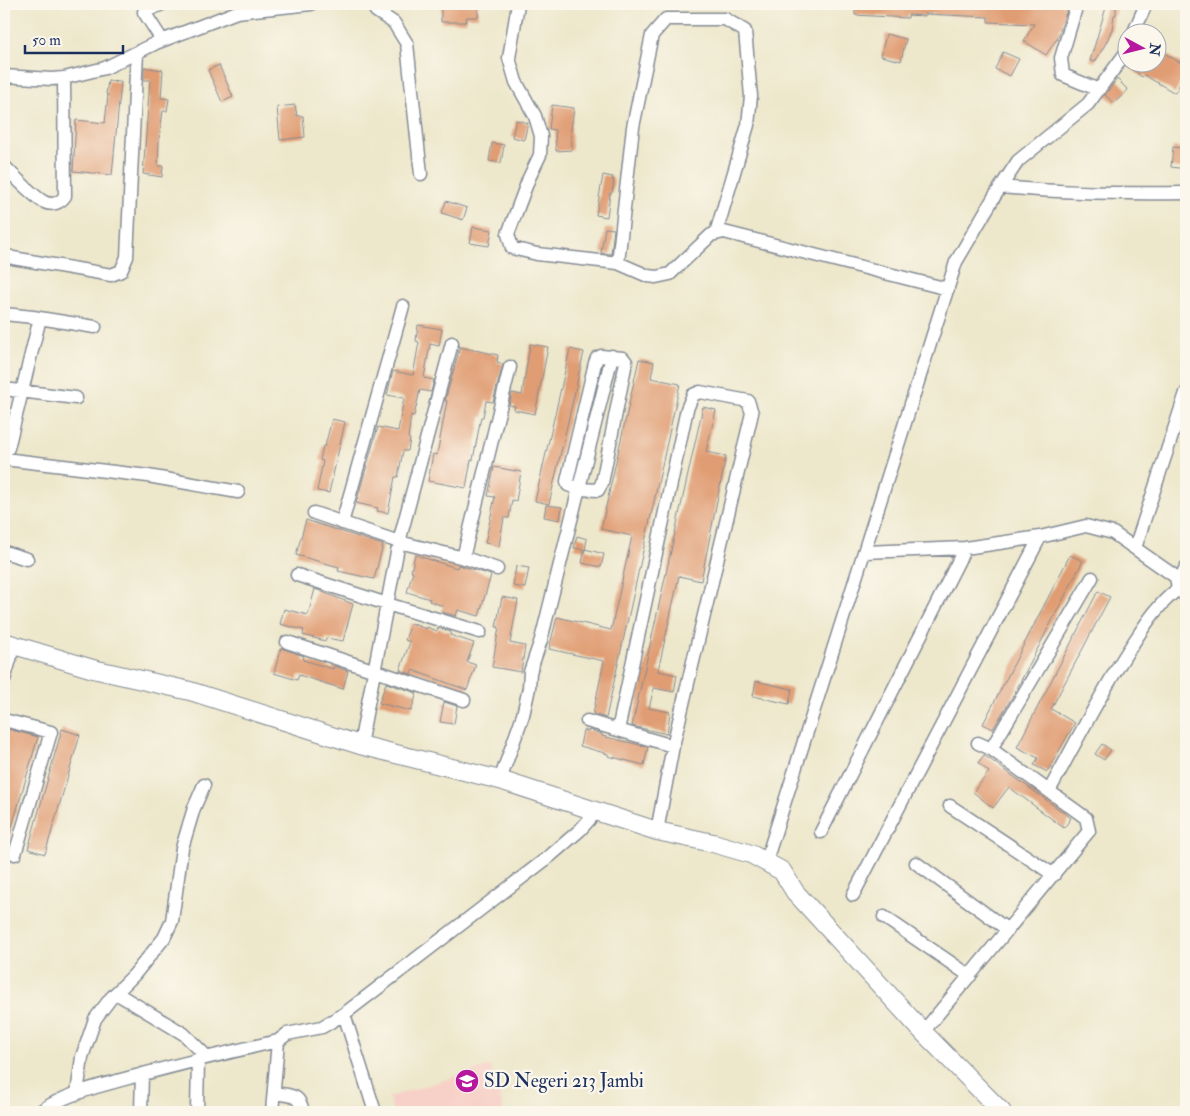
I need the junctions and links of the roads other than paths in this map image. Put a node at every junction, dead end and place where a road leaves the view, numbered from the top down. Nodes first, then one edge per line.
1 (162, 4) edge
2 (311, 4) edge
3 (376, 4) edge
4 (518, 4) edge
5 (1077, 4) edge
6 (1146, 4) edge
7 (141, 8) edge
8 (1138, 22) edge
9 (162, 40) junction
10 (137, 54) junction
11 (1118, 64) edge
12 (4, 76) edge
13 (64, 78) junction
14 (1099, 90) junction
15 (4, 166) edge
16 (420, 174) dead end
17 (1001, 187) junction
18 (1186, 193) edge
19 (716, 233) junction
20 (4, 254) edge
21 (618, 263) junction
22 (948, 289) junction
23 (402, 306) dead end
24 (4, 314) edge
25 (36, 317) junction
26 (95, 327) dead end
27 (452, 343) dead end
28 (510, 367) dead end
29 (13, 390) edge
30 (1186, 393) edge
31 (76, 398) dead end
32 (4, 432) edge
33 (4, 453) edge
34 (4, 460) edge
35 (579, 489) junction
36 (238, 492) dead end
37 (314, 513) dead end
38 (342, 523) junction
39 (1040, 537) junction
40 (399, 542) junction
41 (965, 548) junction
42 (1135, 548) junction
43 (4, 552) edge
44 (865, 552) junction
45 (463, 558) junction
46 (27, 559) dead end
47 (1186, 567) edge
48 (497, 569) dead end
49 (297, 574) dead end
50 (1092, 578) dead end
51 (1181, 590) edge
52 (387, 604) junction
53 (480, 632) dead end
54 (287, 642) dead end
55 (9, 644) edge
56 (374, 671) junction
57 (4, 680) edge
58 (464, 700) dead end
59 (4, 720) edge
60 (586, 721) dead end
61 (618, 730) junction
62 (978, 743) dead end
63 (360, 745) junction
64 (673, 746) junction
65 (990, 749) junction
66 (500, 780) junction
67 (204, 786) dead end
68 (1050, 791) junction
69 (950, 806) dead end
70 (596, 812) junction
71 (657, 831) junction
72 (821, 832) dead end
73 (15, 854) dead end
74 (766, 861) junction
75 (916, 863) dead end
76 (1054, 875) junction
77 (853, 896) dead end
78 (884, 917) dead end
79 (1008, 930) junction
80 (970, 976) junction
81 (116, 993) junction
82 (344, 1014) junction
83 (923, 1032) junction
84 (278, 1041) junction
85 (202, 1058) junction
86 (142, 1074) junction
87 (274, 1093) junction
88 (77, 1094) junction
89 (39, 1112) edge
90 (141, 1112) edge
91 (197, 1112) edge
92 (272, 1112) edge
93 (303, 1112) edge
94 (375, 1112) edge
95 (1002, 1112) edge

1 - 7 street
2 - 9 street
3 - 16 street
4 - 21 street
5 - 14 street
6 - 8 street
7 - 9 street
9 - 10 street
10 - 13 street
10 - 20 street
11 - 14 street
12 - 13 street
13 - 15 street
14 - 17 street
17 - 18 street
17 - 22 street
19 - 21 street
19 - 21 street
19 - 22 street
22 - 44 street
23 - 38 street
24 - 25 street
25 - 26 street
25 - 29 street
27 - 40 street
28 - 45 street
29 - 31 street
29 - 32 street
29 - 33 street
30 - 42 street
34 - 36 street
35 - 35 street
35 - 66 street
37 - 38 street
38 - 40 street
39 - 41 street
39 - 42 street
39 - 77 street
40 - 45 street
40 - 52 street
41 - 44 street
41 - 72 street
42 - 51 street
43 - 46 street
44 - 74 street
45 - 48 street
47 - 51 street
49 - 52 street
50 - 65 street
51 - 68 street
52 - 53 street
52 - 56 street
54 - 56 street
55 - 57 street
55 - 63 street
56 - 58 street
56 - 63 street
59 - 73 street
60 - 61 street
61 - 64 street
61 - 64 street
62 - 65 street
63 - 66 street
64 - 71 street
65 - 68 street
66 - 70 street
67 - 81 street
68 - 76 street
69 - 76 street
70 - 71 street
70 - 82 street
71 - 74 street
74 - 83 street
75 - 79 street
76 - 79 street
78 - 80 street
79 - 80 street
80 - 83 street
81 - 85 street
81 - 88 street
82 - 84 street
82 - 94 street
83 - 95 street
84 - 85 street
84 - 87 street
85 - 86 street
85 - 91 street
86 - 88 street
86 - 90 street
87 - 92 street
87 - 93 street
88 - 89 street

